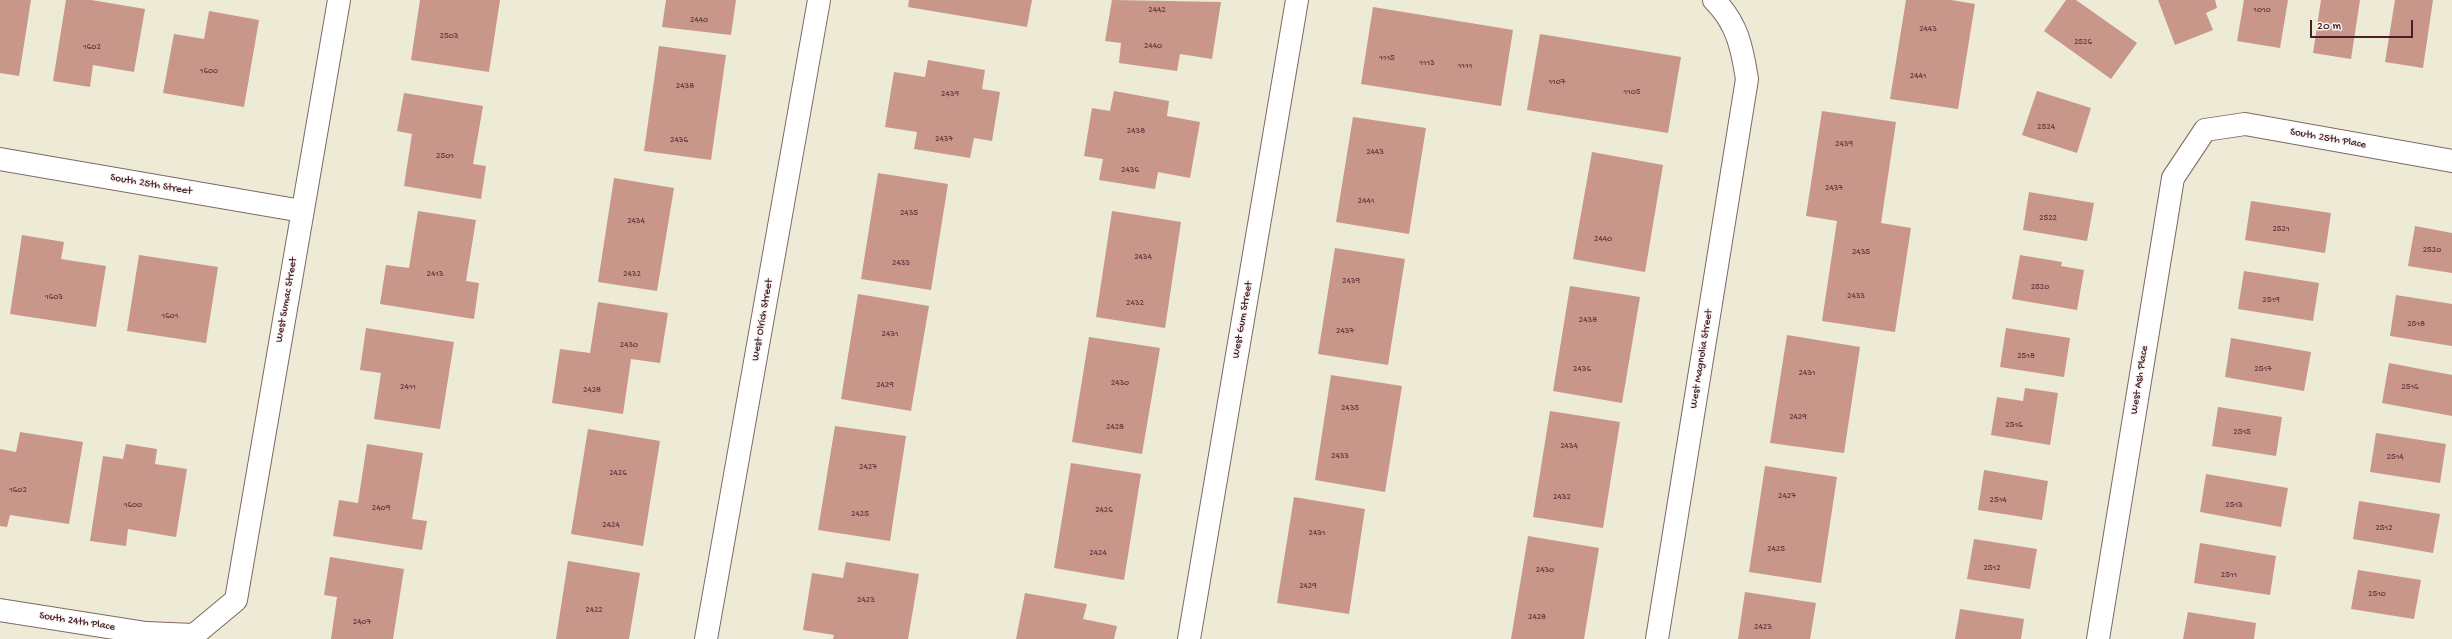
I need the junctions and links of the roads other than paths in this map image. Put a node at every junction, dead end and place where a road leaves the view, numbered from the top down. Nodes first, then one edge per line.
1 (339, 0) edge
2 (819, 0) edge
3 (1297, 0) edge
4 (1714, 0) edge
5 (2205, 130) joint
6 (0, 159) edge
7 (2452, 161) edge
8 (302, 211) junction
9 (236, 600) joint
10 (0, 610) edge
11 (706, 639) edge
12 (1190, 639) edge
13 (1657, 639) edge
14 (2098, 639) edge

1 - 8 street, West Sumac Street
2 - 11 street, West Olrich Street
3 - 12 street, West Gum Street
4 - 13 street, West Magnolia Street
5 - 7 street, South 25th Place
5 - 14 street, West Ash Place
6 - 8 street, South 25th Street
8 - 9 street, West Sumac Street
9 - 10 street, South 24th Place

